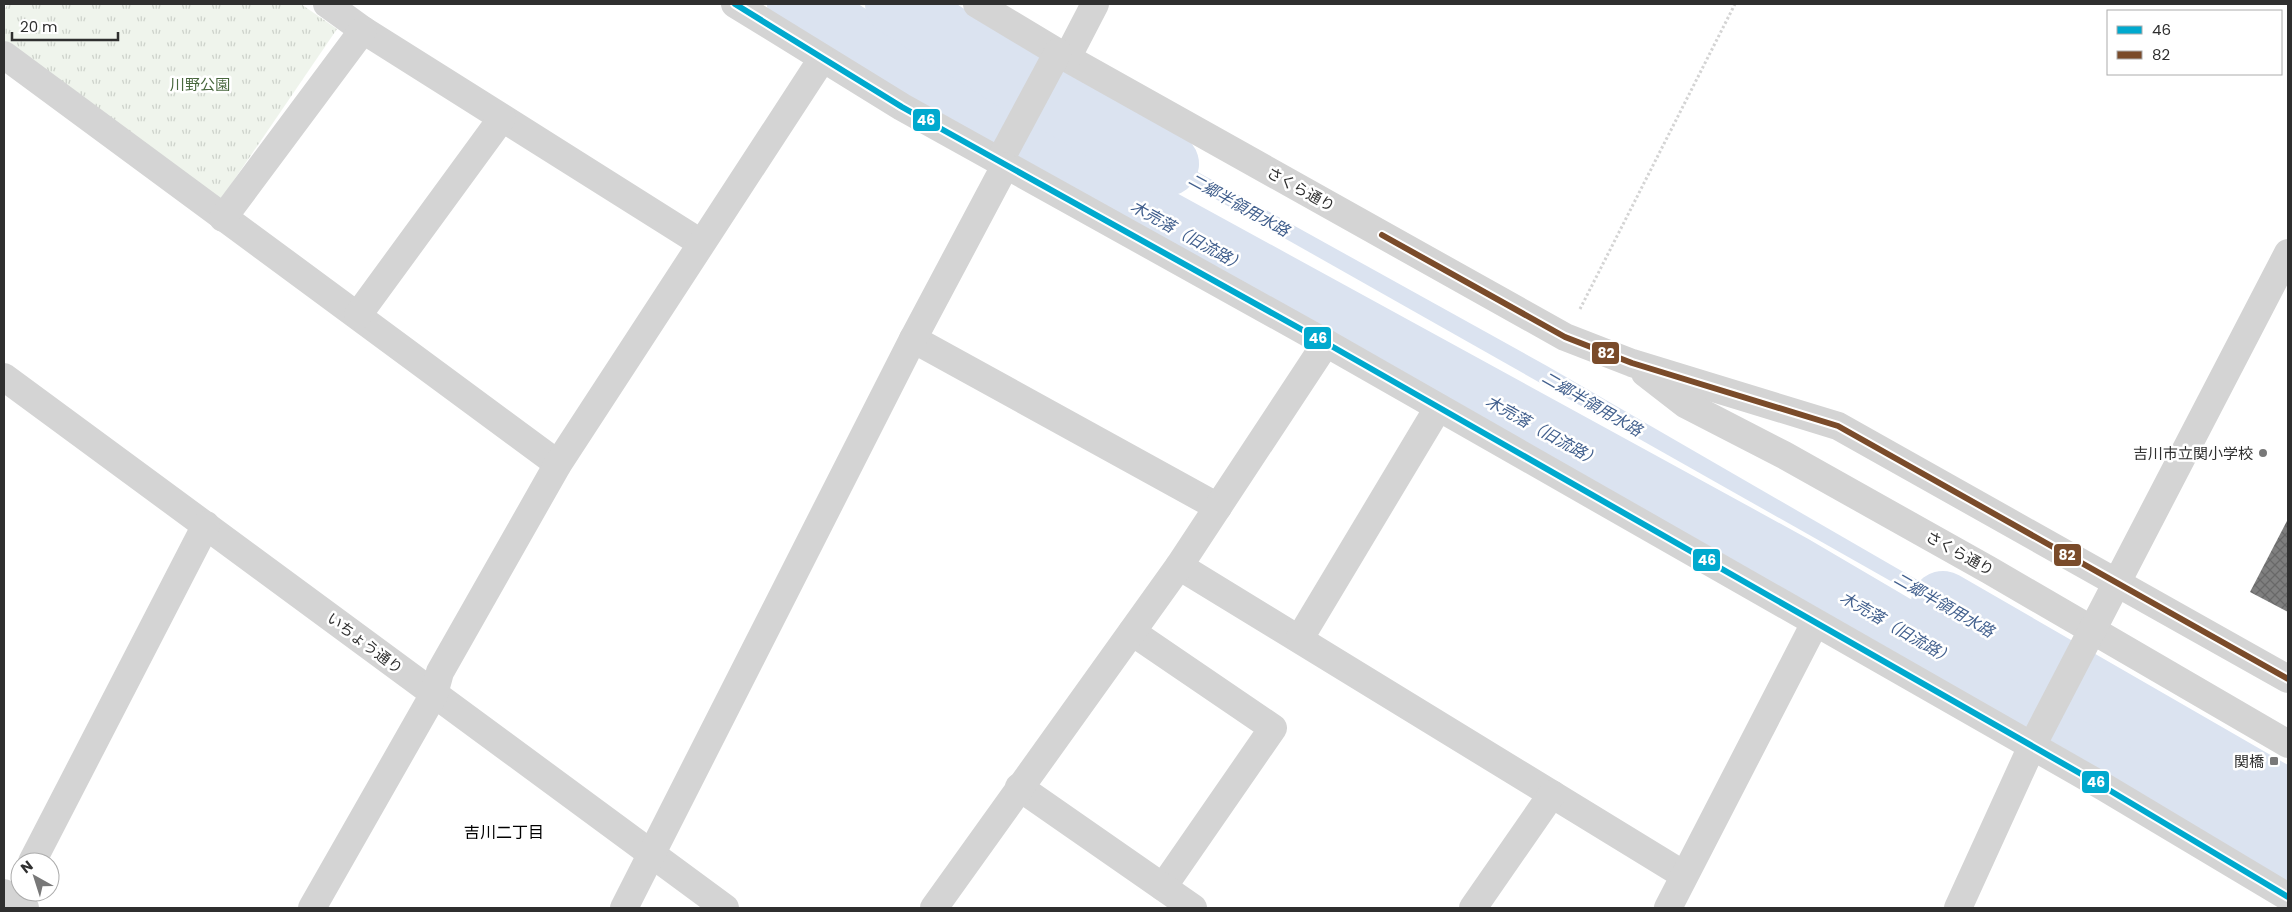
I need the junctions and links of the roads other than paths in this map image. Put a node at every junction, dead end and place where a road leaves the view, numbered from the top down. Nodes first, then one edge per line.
1 (328, 4) edge
2 (735, 4) edge
3 (977, 4) edge
4 (1095, 4) edge
5 (363, 30) junction
6 (4, 55) edge
7 (822, 59) junction
8 (1057, 62) junction
9 (502, 118) junction
10 (1002, 164) junction
11 (223, 218) junction
12 (701, 242) junction
13 (2288, 253) edge
14 (358, 315) junction
15 (913, 339) junction
16 (1326, 343) junction
17 (1632, 363) junction
18 (4, 377) edge
19 (1438, 408) junction
20 (558, 464) junction
21 (1218, 507) junction
22 (206, 525) junction
23 (1179, 566) junction
24 (2117, 583) junction
25 (1815, 624) junction
26 (1132, 632) junction
27 (1300, 638) junction
28 (2087, 638) junction
29 (2288, 679) edge
30 (434, 694) junction
31 (2036, 738) junction
32 (2288, 744) edge
33 (1019, 787) junction
34 (1552, 794) junction
35 (37, 852) edge
36 (651, 854) junction
37 (1684, 875) junction
38 (1163, 887) junction
39 (2288, 897) edge
40 (312, 908) edge
41 (624, 908) edge
42 (725, 908) edge
43 (934, 908) edge
44 (1193, 908) edge
45 (1473, 908) edge
46 (1668, 908) edge
47 (1958, 908) edge

1 - 5 street
2 - 7 street
3 - 8 street, さくら通り
4 - 8 street
5 - 9 street
5 - 11 street
6 - 11 street
7 - 10 street
7 - 12 street
8 - 10 street
8 - 17 street, さくら通り
9 - 12 street
9 - 14 street
10 - 15 street
10 - 16 street
11 - 14 street
12 - 20 street
13 - 24 street
14 - 20 street
15 - 21 street
15 - 36 street
16 - 19 street
16 - 21 street
17 - 24 street, さくら通り
17 - 28 street, さくら通り
18 - 22 street, いちょう通り
19 - 25 street
19 - 27 street
20 - 30 street
21 - 23 street
22 - 30 street, いちょう通り
22 - 35 street
23 - 26 street
23 - 27 street
24 - 28 street
24 - 29 street, さくら通り
25 - 31 street
25 - 37 street
26 - 33 street
26 - 38 street
27 - 34 street
28 - 31 street
28 - 32 street, さくら通り
30 - 36 street, いちょう通り
30 - 40 street
31 - 39 street
31 - 47 street
33 - 38 street
33 - 43 street
34 - 37 street
34 - 45 street
36 - 41 street
36 - 42 street, いちょう通り
37 - 46 street
38 - 44 street

